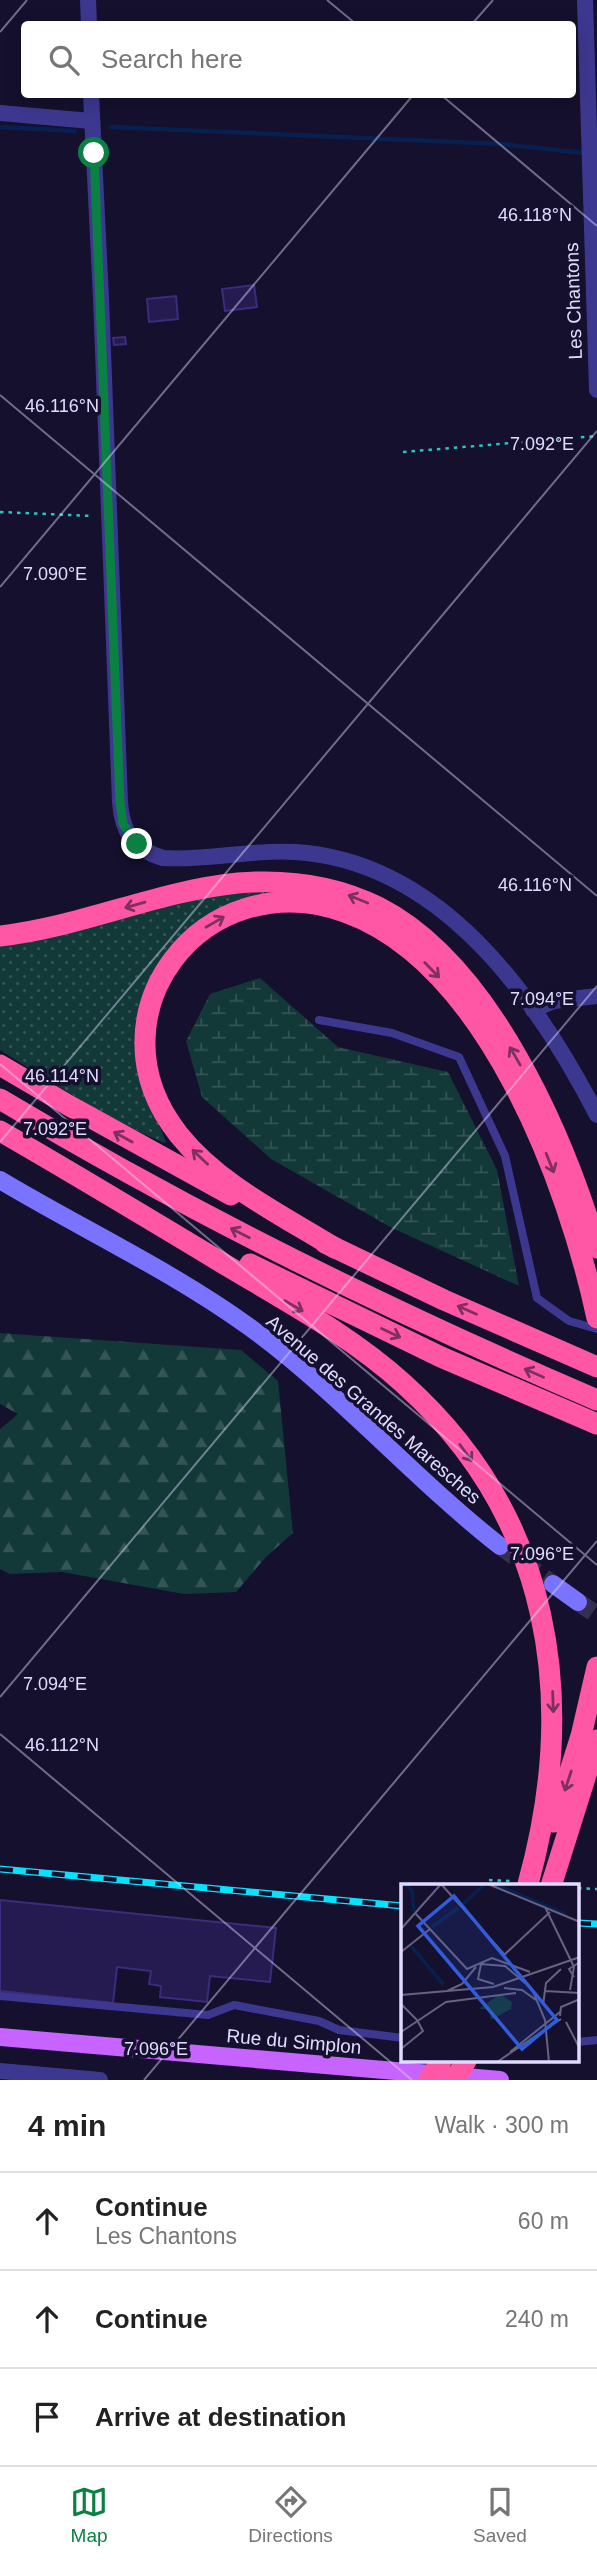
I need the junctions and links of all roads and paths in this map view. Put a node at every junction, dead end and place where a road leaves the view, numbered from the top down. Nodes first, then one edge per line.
1 (88, 0) edge
2 (585, 0) edge
3 (89, 21) edge
4 (91, 98) edge
5 (0, 113) edge
6 (91, 121) junction
7 (597, 390) edge
8 (597, 436) edge
9 (403, 452) dead end
10 (0, 512) edge
11 (110, 517) junction
12 (0, 936) edge
13 (597, 996) edge
14 (533, 1010) junction
15 (319, 1020) dead end
16 (0, 1065) edge
17 (0, 1099) edge
18 (597, 1115) edge
19 (0, 1131) edge
20 (68, 1170) junction
21 (0, 1180) edge
22 (335, 1248) junction
23 (597, 1248) edge
24 (595, 1308) edge
25 (597, 1329) edge
26 (597, 1367) edge
27 (597, 1400) edge
28 (597, 1424) edge
29 (500, 1546) tunnel mouth
30 (552, 1584) tunnel mouth
31 (578, 1602) tunnel mouth
32 (597, 1667) edge
33 (597, 1740) edge
34 (597, 1798) edge
35 (554, 1847) junction
36 (529, 1884) edge
37 (551, 1884) edge
38 (0, 1996) edge
39 (0, 2037) edge
40 (401, 2038) edge
41 (440, 2062) edge
42 (465, 2062) edge
43 (0, 2071) edge
44 (100, 2080) edge
45 (429, 2080) edge
46 (454, 2080) edge
47 (500, 2080) edge

1 - 3 street
2 - 7 street, Les Chantons
4 - 6 street
5 - 6 street
6 - 11 street
8 - 9 path
10 - 11 path
11 - 14 street
23 -> 12 highway
13 - 14 street
14 - 18 street
15 - 25 lane
22 -> 16 highway
27 -> 17 highway
19 - 20 highway
20 -> 28 highway
20 -> 35 highway
21 - 29 main road, Avenue des Grandes Maresches
22 -> 24 highway
26 -> 22 highway
30 - 31 main road
32 -> 35 highway
33 - 35 highway
34 - 35 highway
35 - 36 highway
35 - 37 highway
38 - 40 lane
39 - 47 main road, Rue du Simplon
41 - 45 highway
42 - 46 highway
43 - 44 street

